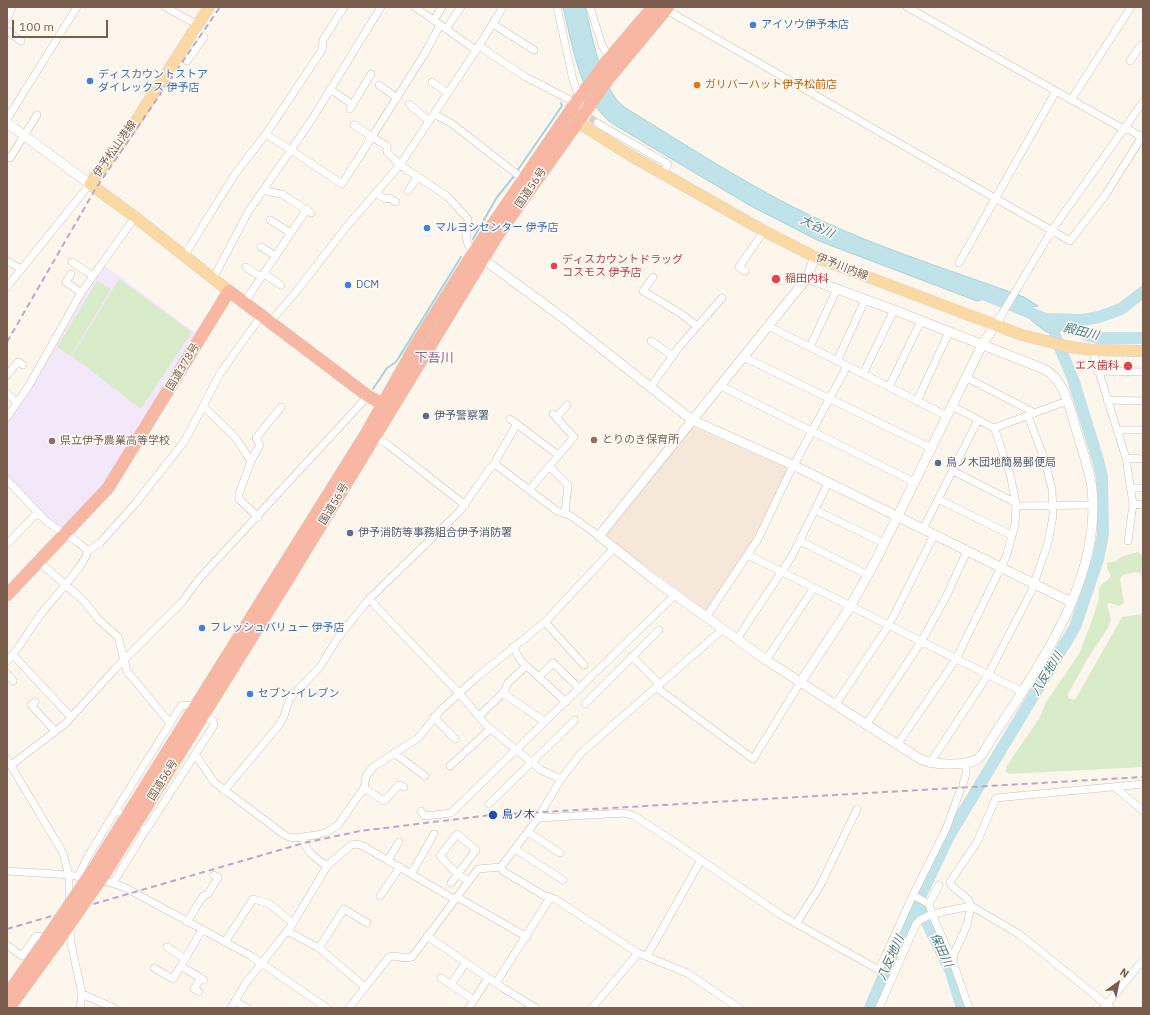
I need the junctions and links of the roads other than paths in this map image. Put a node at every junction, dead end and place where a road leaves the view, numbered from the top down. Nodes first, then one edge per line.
1 (12, 7) edge
2 (78, 7) edge
3 (165, 7) edge
4 (209, 7) edge
5 (344, 7) edge
6 (381, 7) edge
7 (415, 7) edge
8 (442, 7) edge
9 (503, 7) edge
10 (557, 7) edge
11 (590, 7) edge
12 (653, 7) edge
13 (907, 7) edge
14 (1131, 7) edge
15 (665, 8) edge
16 (462, 9) edge
17 (7, 19) edge
18 (434, 20) junction
19 (493, 24) junction
20 (443, 27) junction
21 (196, 28) junction
22 (7, 31) edge
23 (21, 41) dead end
24 (1143, 47) edge
25 (478, 48) junction
26 (534, 50) dead end
27 (1130, 57) dead end
28 (608, 60) junction
29 (187, 61) dead end
30 (368, 76) dead end
31 (432, 82) dead end
32 (379, 85) dead end
33 (330, 90) junction
34 (1056, 91) junction
35 (448, 93) junction
36 (578, 97) junction
37 (397, 98) junction
38 (1071, 100) junction
39 (1143, 102) edge
40 (409, 104) dead end
41 (434, 114) junction
42 (580, 114) junction
43 (37, 115) dead end
44 (7, 119) edge
45 (429, 121) junction
46 (597, 123) tunnel mouth
47 (7, 124) edge
48 (354, 125) dead end
49 (1125, 129) junction
50 (266, 134) junction
51 (24, 136) junction
52 (1142, 136) edge
53 (372, 137) junction
54 (291, 150) junction
55 (10, 158) dead end
56 (400, 164) junction
57 (663, 173) junction
58 (418, 176) junction
59 (523, 178) junction
60 (90, 184) junction
61 (264, 189) junction
62 (408, 191) dead end
63 (376, 193) junction
64 (995, 198) junction
65 (396, 202) dead end
66 (135, 217) junction
67 (270, 220) dead end
68 (1052, 230) junction
69 (764, 231) junction
70 (291, 233) junction
71 (261, 247) dead end
72 (184, 256) junction
73 (276, 256) junction
74 (479, 256) junction
75 (815, 257) junction
76 (7, 261) edge
77 (72, 262) dead end
78 (959, 263) dead end
79 (246, 267) dead end
80 (21, 269) junction
81 (745, 271) dead end
82 (71, 274) dead end
83 (263, 275) junction
84 (93, 276) junction
85 (653, 277) dead end
86 (807, 278) junction
87 (213, 279) junction
88 (281, 285) dead end
89 (7, 287) edge
90 (837, 289) junction
91 (229, 291) junction
92 (81, 294) junction
93 (722, 298) dead end
94 (865, 300) junction
95 (244, 303) junction
96 (894, 310) junction
97 (266, 319) junction
98 (921, 321) junction
99 (996, 322) junction
100 (697, 326) junction
101 (768, 326) junction
102 (949, 332) junction
103 (651, 341) dead end
104 (982, 345) junction
105 (810, 347) junction
106 (1092, 350) junction
107 (1143, 351) edge
108 (672, 356) junction
109 (744, 357) junction
110 (837, 361) junction
111 (23, 365) dead end
112 (847, 366) junction
113 (1097, 371) junction
114 (1143, 372) edge
115 (863, 374) junction
116 (7, 375) edge
117 (967, 378) junction
118 (721, 386) junction
119 (650, 388) junction
120 (889, 388) junction
121 (7, 393) edge
122 (368, 396) junction
123 (830, 400) junction
124 (1107, 400) junction
125 (917, 401) junction
126 (1066, 401) junction
127 (1143, 401) edge
128 (18, 403) junction
129 (567, 405) dead end
130 (203, 406) junction
131 (387, 406) junction
132 (952, 406) junction
133 (281, 407) dead end
134 (1031, 414) junction
135 (947, 416) junction
136 (7, 418) edge
137 (510, 419) dead end
138 (692, 420) junction
139 (978, 420) junction
140 (517, 424) junction
141 (994, 428) junction
142 (1117, 430) junction
143 (1143, 430) edge
144 (813, 431) junction
145 (370, 436) junction
146 (931, 448) junction
147 (558, 455) junction
148 (1126, 458) junction
149 (1143, 459) edge
150 (251, 461) junction
151 (495, 464) junction
152 (549, 466) junction
153 (795, 466) junction
154 (953, 471) junction
155 (914, 482) junction
156 (828, 483) junction
157 (8, 485) edge
158 (1131, 488) junction
159 (1143, 488) edge
160 (529, 490) junction
161 (938, 499) junction
162 (1016, 504) junction
163 (1132, 504) junction
164 (465, 505) junction
165 (1053, 505) junction
166 (1093, 505) junction
167 (1143, 505) edge
168 (815, 510) junction
169 (37, 513) junction
170 (565, 513) junction
171 (897, 516) junction
172 (258, 517) junction
173 (923, 529) junction
174 (65, 534) junction
175 (934, 535) junction
176 (1011, 535) junction
177 (599, 536) junction
178 (800, 541) junction
179 (1128, 541) dead end
180 (7, 544) edge
181 (884, 544) junction
182 (614, 548) junction
183 (88, 551) junction
184 (967, 551) junction
185 (748, 556) junction
186 (38, 562) junction
187 (1002, 568) junction
188 (781, 573) junction
189 (868, 575) junction
190 (65, 585) junction
191 (1034, 585) junction
192 (813, 589) junction
193 (675, 594) junction
194 (7, 595) edge
195 (369, 599) junction
196 (1071, 602) junction
197 (850, 607) junction
198 (706, 617) junction
199 (545, 622) junction
200 (888, 625) junction
201 (723, 629) junction
202 (659, 630) dead end
203 (737, 639) junction
204 (921, 642) junction
205 (513, 647) junction
206 (13, 655) junction
207 (632, 656) junction
208 (956, 659) junction
209 (124, 660) junction
210 (766, 660) junction
211 (7, 661) edge
212 (584, 665) dead end
213 (526, 666) junction
214 (7, 674) edge
215 (988, 675) junction
216 (539, 677) junction
217 (13, 680) dead end
218 (800, 683) junction
219 (658, 687) junction
220 (579, 688) junction
221 (1022, 691) junction
222 (460, 693) junction
223 (503, 693) junction
224 (35, 702) dead end
225 (566, 702) junction
226 (585, 704) dead end
227 (835, 705) junction
228 (199, 712) junction
229 (479, 716) junction
230 (71, 717) junction
231 (434, 718) junction
232 (575, 720) dead end
233 (545, 722) junction
234 (170, 723) junction
235 (866, 725) junction
236 (490, 729) junction
237 (55, 731) junction
238 (455, 739) dead end
239 (897, 745) junction
240 (517, 750) junction
241 (394, 753) junction
242 (195, 754) junction
243 (9, 762) edge
244 (966, 762) junction
245 (532, 763) junction
246 (930, 763) junction
247 (450, 766) dead end
248 (425, 776) dead end
249 (561, 780) junction
250 (1143, 784) edge
251 (404, 787) dead end
252 (1115, 787) junction
253 (364, 788) junction
254 (224, 791) junction
255 (489, 804) dead end
256 (857, 809) dead end
257 (421, 811) dead end
258 (1143, 811) edge
259 (538, 818) junction
260 (528, 832) junction
261 (434, 834) dead end
262 (302, 838) junction
263 (399, 842) dead end
264 (515, 849) junction
265 (560, 853) dead end
266 (388, 860) junction
267 (701, 860) junction
268 (327, 866) junction
269 (400, 867) junction
270 (501, 867) junction
271 (7, 871) edge
272 (411, 874) junction
273 (457, 874) junction
274 (214, 875) dead end
275 (69, 876) junction
276 (78, 877) junction
277 (563, 880) dead end
278 (468, 881) junction
279 (113, 884) junction
280 (451, 884) dead end
281 (939, 885) dead end
282 (380, 896) dead end
283 (914, 896) junction
284 (456, 898) junction
285 (550, 898) junction
286 (926, 902) junction
287 (971, 906) junction
288 (932, 914) junction
289 (187, 922) junction
290 (293, 923) junction
291 (367, 923) dead end
292 (796, 924) junction
293 (202, 930) junction
294 (287, 931) junction
295 (427, 936) junction
296 (527, 936) junction
297 (51, 941) junction
298 (70, 941) junction
299 (224, 942) junction
300 (7, 945) edge
301 (167, 947) dead end
302 (319, 948) junction
303 (638, 953) junction
304 (647, 956) junction
305 (185, 959) junction
306 (1143, 960) edge
307 (466, 962) junction
308 (953, 962) junction
309 (261, 963) junction
310 (181, 966) junction
311 (154, 968) dead end
312 (440, 978) dead end
313 (488, 978) junction
314 (496, 984) junction
315 (451, 985) junction
316 (365, 987) junction
317 (199, 992) dead end
318 (82, 994) junction
319 (7, 995) edge
320 (474, 1000) junction
321 (235, 1001) junction
322 (1107, 1007) edge
323 (9, 1008) edge
324 (80, 1008) edge
325 (114, 1008) edge
326 (231, 1008) edge
327 (246, 1008) edge
328 (327, 1008) edge
329 (349, 1008) edge
330 (469, 1008) edge
331 (536, 1008) edge
332 (592, 1008) edge
333 (738, 1008) edge
334 (879, 1008) edge
335 (969, 1008) edge

1 - 17 street
2 - 44 street
3 - 21 street
4 - 21 main road, 伊予松山港線
5 - 50 street
6 - 33 street
7 - 18 street
8 - 18 street
9 - 19 street
10 - 36 street
11 - 28 street
12 - 28 highway, 国道56号
13 - 34 street
14 - 38 street
15 - 42 highway, 国道56号
15 - 64 street
16 - 20 street
18 - 20 street
19 - 25 street
19 - 26 street
20 - 25 street
20 - 37 street
21 - 29 street
21 - 60 main road, 伊予松山港線
22 - 23 street
24 - 27 street
25 - 35 street
25 - 36 street
28 - 36 highway, 国道56号
30 - 33 street
31 - 35 street
32 - 37 street
33 - 54 street
34 - 38 street
34 - 64 street
35 - 41 street
36 - 42 highway, 国道56号
36 - 42 street
37 - 53 street
38 - 49 street
39 - 49 street
40 - 45 street
41 - 45 street
41 - 59 street
42 - 57 main road, 伊予川内線
42 - 59 highway, 国道56号
42 - 74 highway, 国道56号
43 - 51 street
45 - 56 street
46 - 57 street
47 - 51 street
48 - 53 street
49 - 52 street
49 - 68 street
50 - 54 street
50 - 72 street
51 - 55 street
51 - 60 street
52 - 68 street
53 - 54 street
53 - 56 street
54 - 61 street
56 - 58 street
56 - 63 street
57 - 69 main road, 伊予川内線
58 - 62 street
58 - 74 street
59 - 74 highway, 国道56号
60 - 66 main road, 伊予松山港線
60 - 80 street
61 - 70 street
61 - 87 street
63 - 65 street
63 - 97 street
64 - 68 street
64 - 78 street
66 - 72 main road, 伊予松山港線
66 - 84 street
67 - 70 street
68 - 99 street
69 - 75 main road, 伊予川内線
69 - 81 street
70 - 73 street
71 - 73 street
72 - 87 main road, 伊予松山港線
73 - 83 street
74 - 119 street
74 - 131 highway, 国道56号
75 - 86 street
75 - 99 main road, 伊予川内線
76 - 80 street
77 - 84 street
79 - 83 street
80 - 89 street
82 - 92 street
83 - 88 street
83 - 95 street
84 - 92 street
85 - 100 street
86 - 90 street
86 - 101 street
87 - 91 main road, 伊予松山港線
90 - 94 street
90 - 105 street
91 - 95 highway
91 - 174 highway, 国道378号
92 - 128 street
93 - 100 street
94 - 96 street
94 - 110 street
95 - 97 highway
96 - 98 street
96 - 115 street
97 - 122 highway
97 - 130 street
98 - 102 street
98 - 120 street
99 - 104 street
99 - 106 main road, 伊予川内線
100 - 108 street
101 - 105 street
101 - 109 street
102 - 104 street
102 - 125 street
103 - 108 street
104 - 117 street
104 - 126 street
105 - 110 street
106 - 107 main road, 伊予川内線
106 - 113 street
108 - 119 street
109 - 118 street
109 - 123 street
110 - 112 street
111 - 116 street
112 - 115 street
112 - 123 street
113 - 114 street
113 - 124 street
115 - 120 street
117 - 132 street
117 - 134 street
118 - 138 street
118 - 144 street
119 - 138 street
120 - 125 street
121 - 128 street
122 - 131 highway
122 - 172 street
123 - 144 street
123 - 146 street
124 - 127 street
124 - 142 street
125 - 135 street
126 - 134 street
126 - 166 street
128 - 136 street
129 - 147 street
130 - 150 street
130 - 183 street
131 - 145 highway, 国道56号
132 - 135 street
132 - 139 street
133 - 150 street
134 - 141 street
134 - 165 street
135 - 146 street
137 - 140 street
138 - 153 street
138 - 177 street
139 - 141 street
139 - 154 street
140 - 147 street
140 - 151 street
141 - 162 street
142 - 143 street
142 - 148 street
144 - 153 street
144 - 155 street
145 - 164 street
145 - 228 highway, 国道56号
146 - 155 street
147 - 152 street
148 - 149 street
148 - 158 street
150 - 172 street
151 - 160 street
151 - 164 street
152 - 160 street
152 - 170 street
153 - 156 street
153 - 185 street
154 - 161 street
154 - 162 street
155 - 171 street
156 - 168 street
156 - 171 street
157 - 169 street
158 - 159 street
158 - 163 street
160 - 170 street
161 - 173 street
161 - 176 street
162 - 165 street
162 - 176 street
163 - 167 street
163 - 179 street
164 - 195 street
165 - 166 street
165 - 191 street
166 - 196 street
168 - 178 street
168 - 181 street
169 - 174 street
169 - 180 street
170 - 177 street
171 - 173 street
171 - 181 street
172 - 209 street
173 - 175 street
174 - 183 street
174 - 186 highway, 国道378号
175 - 184 street
175 - 200 street
176 - 187 street
177 - 182 street
178 - 188 street
178 - 189 street
181 - 189 street
182 - 193 street
182 - 199 street
183 - 190 street
184 - 187 street
184 - 204 street
185 - 188 street
185 - 198 street
186 - 190 street
186 - 194 highway, 国道378号
187 - 191 street
187 - 208 street
188 - 192 street
188 - 203 street
189 - 197 street
190 - 206 street
190 - 209 street
191 - 196 street
191 - 215 street
192 - 197 street
192 - 210 street
193 - 198 street
193 - 220 street
195 - 222 street
195 - 254 street
196 - 221 street
197 - 200 street
197 - 218 street
198 - 201 street
199 - 205 street
199 - 212 street
200 - 204 street
200 - 227 street
201 - 203 street
201 - 219 street
202 - 207 street
203 - 210 street
204 - 208 street
204 - 235 street
205 - 213 street
205 - 222 street
206 - 211 street
206 - 230 street
207 - 219 street
207 - 226 street
208 - 215 street
208 - 239 street
209 - 230 street
209 - 234 street
210 - 218 street
213 - 216 street
213 - 223 street
214 - 217 street
215 - 221 street
215 - 246 street
216 - 220 street
216 - 225 street
218 - 219 street
218 - 227 street
219 - 249 street
220 - 225 street
221 - 244 street
222 - 229 street
222 - 231 street
223 - 229 street
223 - 233 street
224 - 237 street
225 - 233 street
227 - 235 street
228 - 234 street
228 - 242 street
228 - 297 highway, 国道56号, bridge
229 - 236 street
230 - 237 street
231 - 238 street
231 - 241 street
232 - 245 street
233 - 240 street
234 - 276 street
235 - 239 street
236 - 240 street
236 - 247 street
237 - 243 street
239 - 246 street
240 - 245 street
240 - 257 street
241 - 248 street
241 - 253 street
242 - 254 street
242 - 279 street
243 - 275 street
244 - 246 street
244 - 283 street
245 - 249 street
245 - 255 street
249 - 259 street
250 - 252 street
251 - 253 street
252 - 258 street
252 - 287 street
253 - 262 street
254 - 262 street
256 - 292 street
259 - 260 street
259 - 267 street
260 - 264 street
260 - 265 street
261 - 272 street
262 - 268 street
263 - 266 street
264 - 270 street
264 - 277 street
266 - 268 street
266 - 269 street
267 - 292 street
267 - 304 street
268 - 290 street
269 - 272 street
269 - 282 street
270 - 278 street
270 - 285 street
271 - 275 street
272 - 284 street
273 - 273 street
273 - 278 street
273 - 280 street
274 - 289 street
275 - 276 street
275 - 298 street
276 - 279 street
278 - 284 street
279 - 289 street
281 - 286 street
283 - 286 street
283 - 292 street
284 - 295 street
284 - 296 street
285 - 296 street
285 - 303 street
286 - 288 street
287 - 288 street
287 - 308 street
287 - 322 street
288 - 308 street
288 - 334 street
289 - 293 street
290 - 294 street
290 - 299 street
291 - 302 street
293 - 299 street
293 - 305 street
294 - 302 street
294 - 309 street
295 - 307 street
295 - 316 street
296 - 314 street
297 - 319 highway, 国道56号
297 - 323 highway, 国道56号
298 - 300 street
298 - 318 street
299 - 309 street
301 - 305 street
302 - 316 street
303 - 304 street
303 - 332 street
304 - 333 street
305 - 310 street
306 - 322 street
307 - 313 street
307 - 315 street
308 - 335 street
309 - 321 street
309 - 328 street
310 - 311 street
310 - 317 street
312 - 315 street
313 - 314 street
313 - 320 street
314 - 331 street
315 - 320 street
316 - 329 street
318 - 324 street
318 - 325 street
320 - 330 street
321 - 326 street
321 - 327 street

